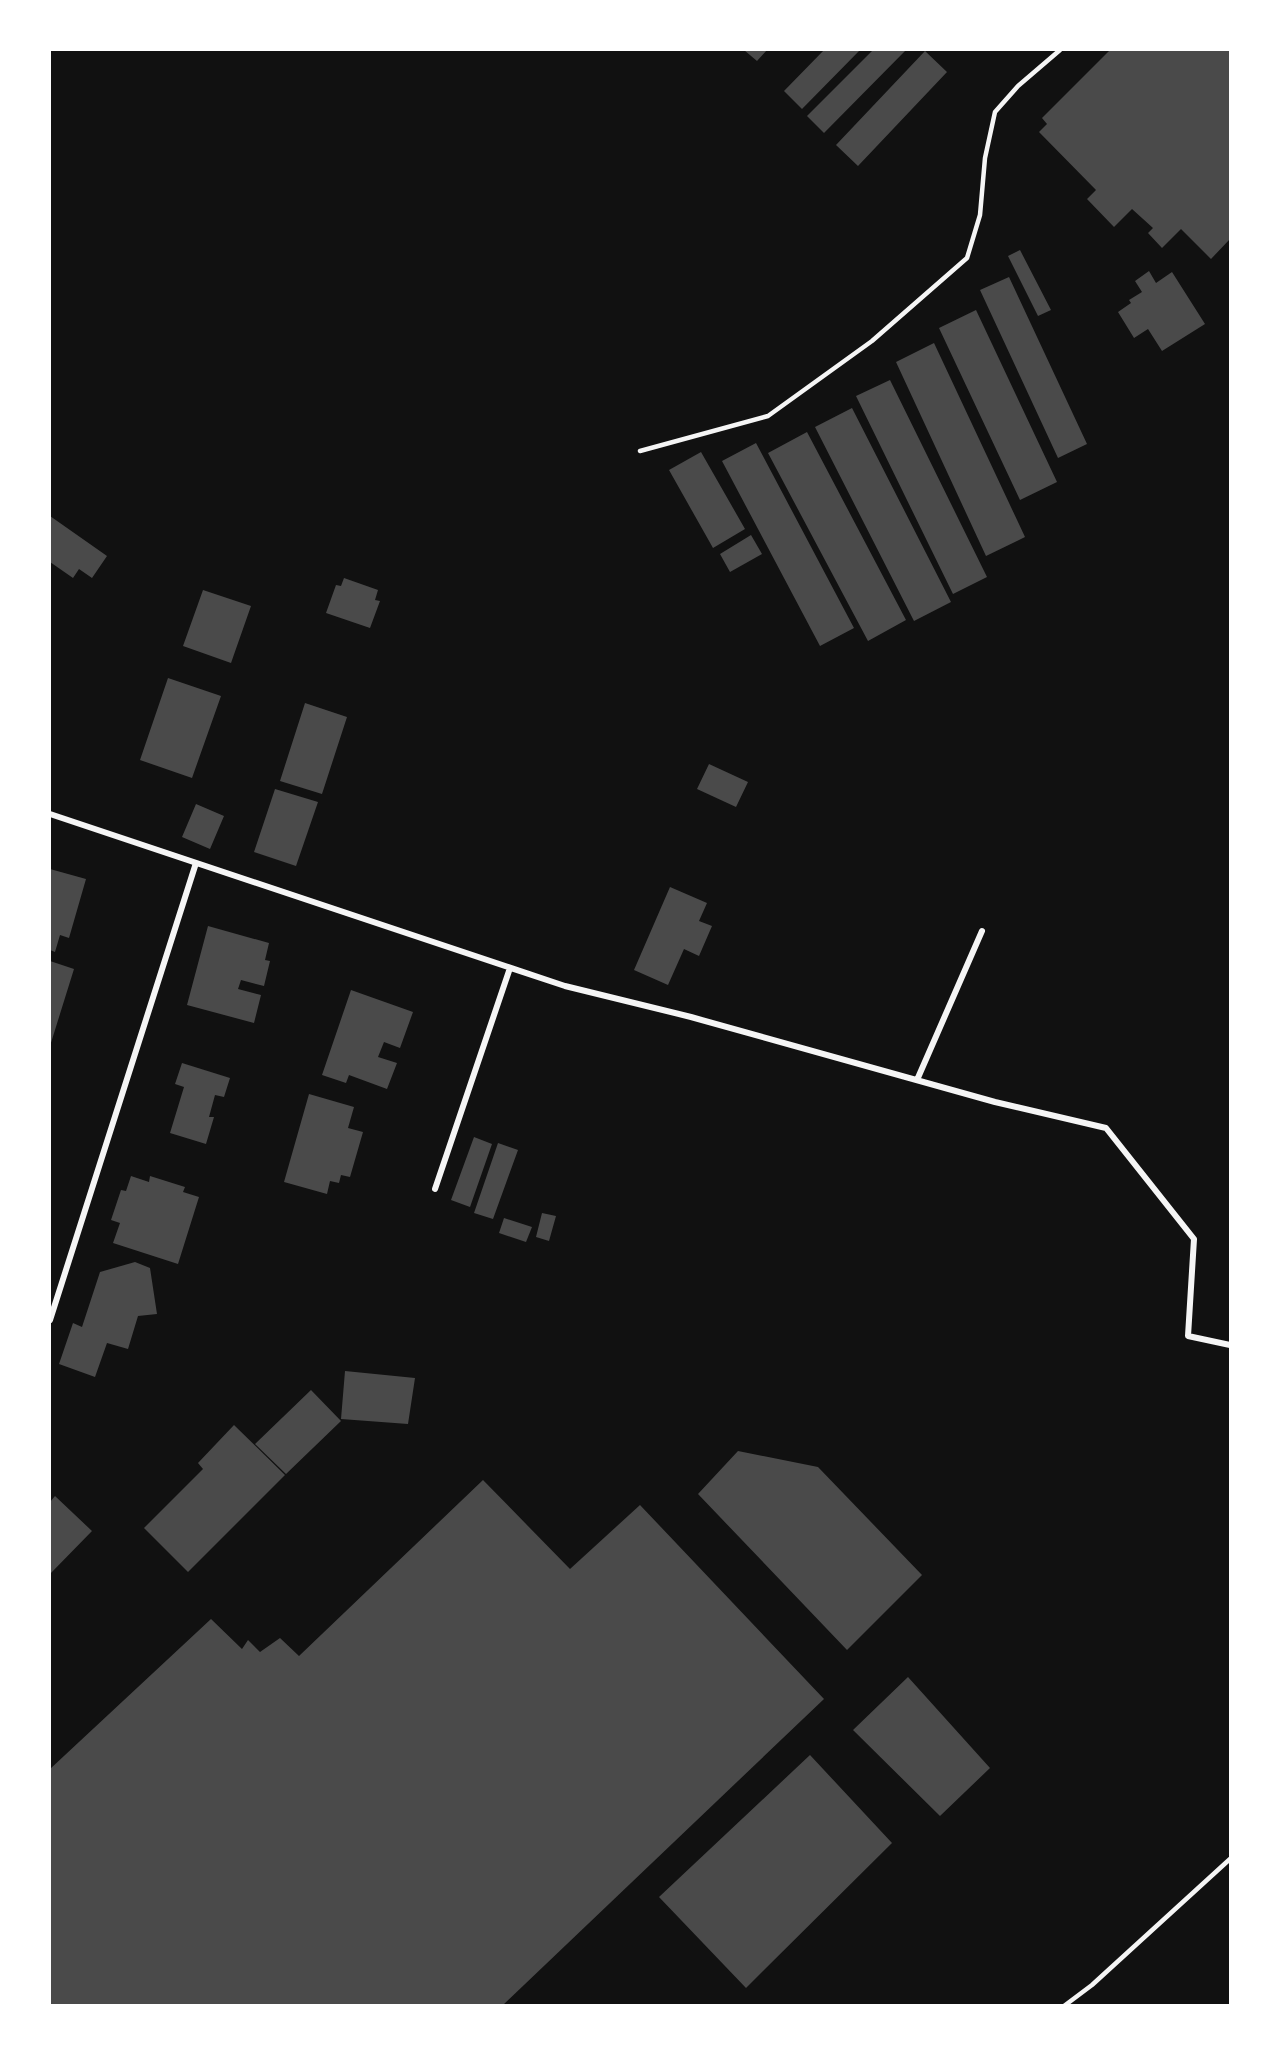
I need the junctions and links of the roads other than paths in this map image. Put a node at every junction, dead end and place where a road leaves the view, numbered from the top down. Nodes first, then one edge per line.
1 (1060, 50) edge
2 (640, 451) dead end
3 (50, 814) edge
4 (196, 863) junction
5 (981, 931) dead end
6 (510, 968) junction
7 (917, 1080) junction
8 (435, 1189) dead end
9 (50, 1320) edge
10 (1230, 1345) edge
11 (1230, 1859) edge
12 (1064, 2006) edge

1 - 2 lane
3 - 4 street
4 - 6 street
4 - 9 street
5 - 7 street
6 - 7 street
6 - 8 street
7 - 10 street
11 - 12 lane

